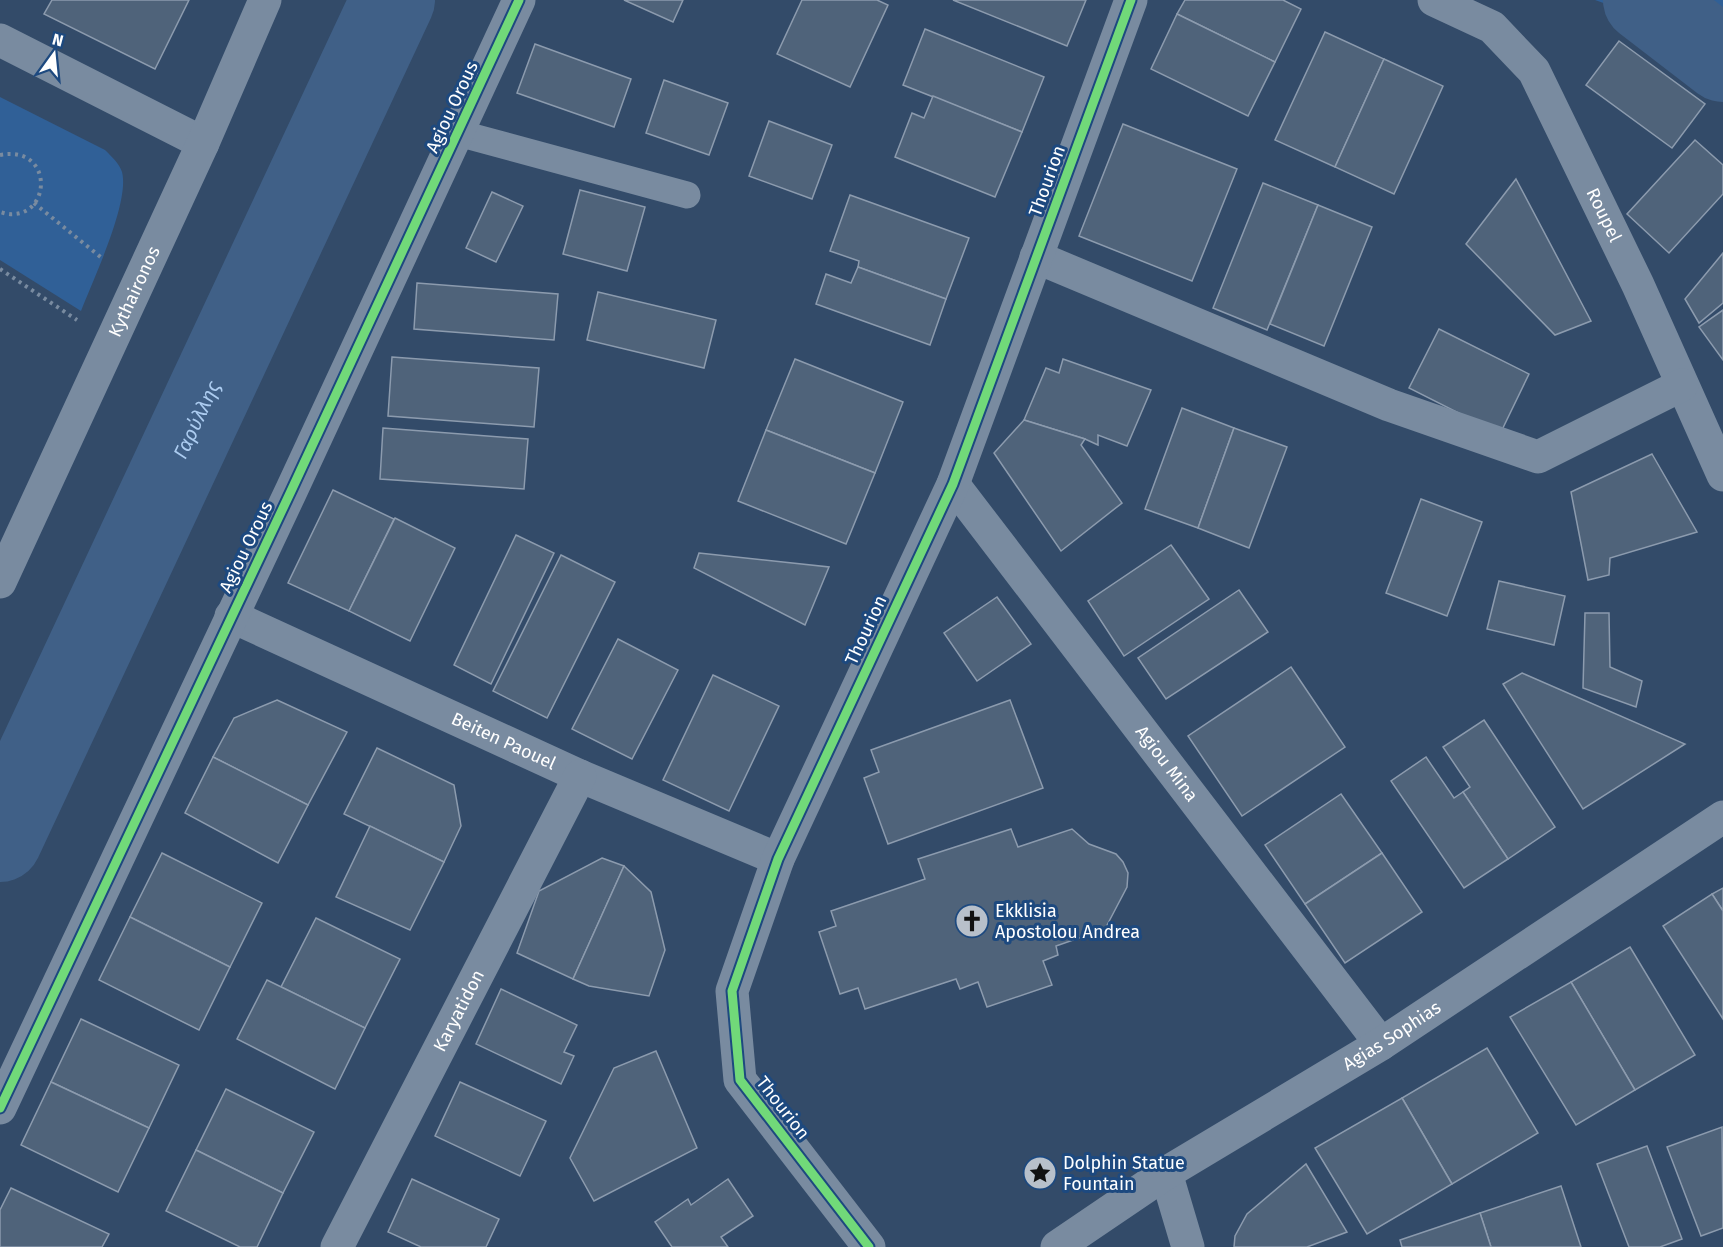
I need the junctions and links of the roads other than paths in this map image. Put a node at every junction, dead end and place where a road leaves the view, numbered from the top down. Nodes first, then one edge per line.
1 (265, 0) edge
2 (519, 0) edge
3 (1131, 0) edge
4 (1434, 0) edge
5 (0, 40) edge
6 (458, 133) junction
7 (202, 142) junction
8 (687, 195) dead end
9 (1036, 257) junction
10 (1683, 384) junction
11 (1723, 475) edge
12 (953, 484) junction
13 (0, 582) edge
14 (231, 616) junction
15 (580, 776) junction
16 (1723, 817) edge
17 (778, 859) junction
18 (1381, 1044) junction
19 (0, 1108) edge
20 (1166, 1173) junction
21 (337, 1247) edge
22 (869, 1247) edge
23 (1057, 1247) edge
24 (1188, 1247) edge

1 - 7 street, Kythaironos
2 - 6 street, Agiou Orous
3 - 9 street, Thourion
4 - 10 street, Roupel
5 - 7 street
6 - 8 lane
6 - 14 street, Agiou Orous
7 - 13 street, Kythaironos
9 - 10 street
9 - 12 street, Thourion
10 - 11 street, Roupel
12 - 17 street, Thourion
12 - 18 street, Agiou Mina
14 - 15 street, Beiten Paouel
14 - 19 street, Agiou Orous
15 - 17 street, Beiten Paouel
15 - 21 street, Karyatidon
16 - 18 street, Agias Sophias
17 - 22 street, Thourion
18 - 20 street, Agias Sophias
20 - 23 street, Agias Sophias
20 - 24 street

